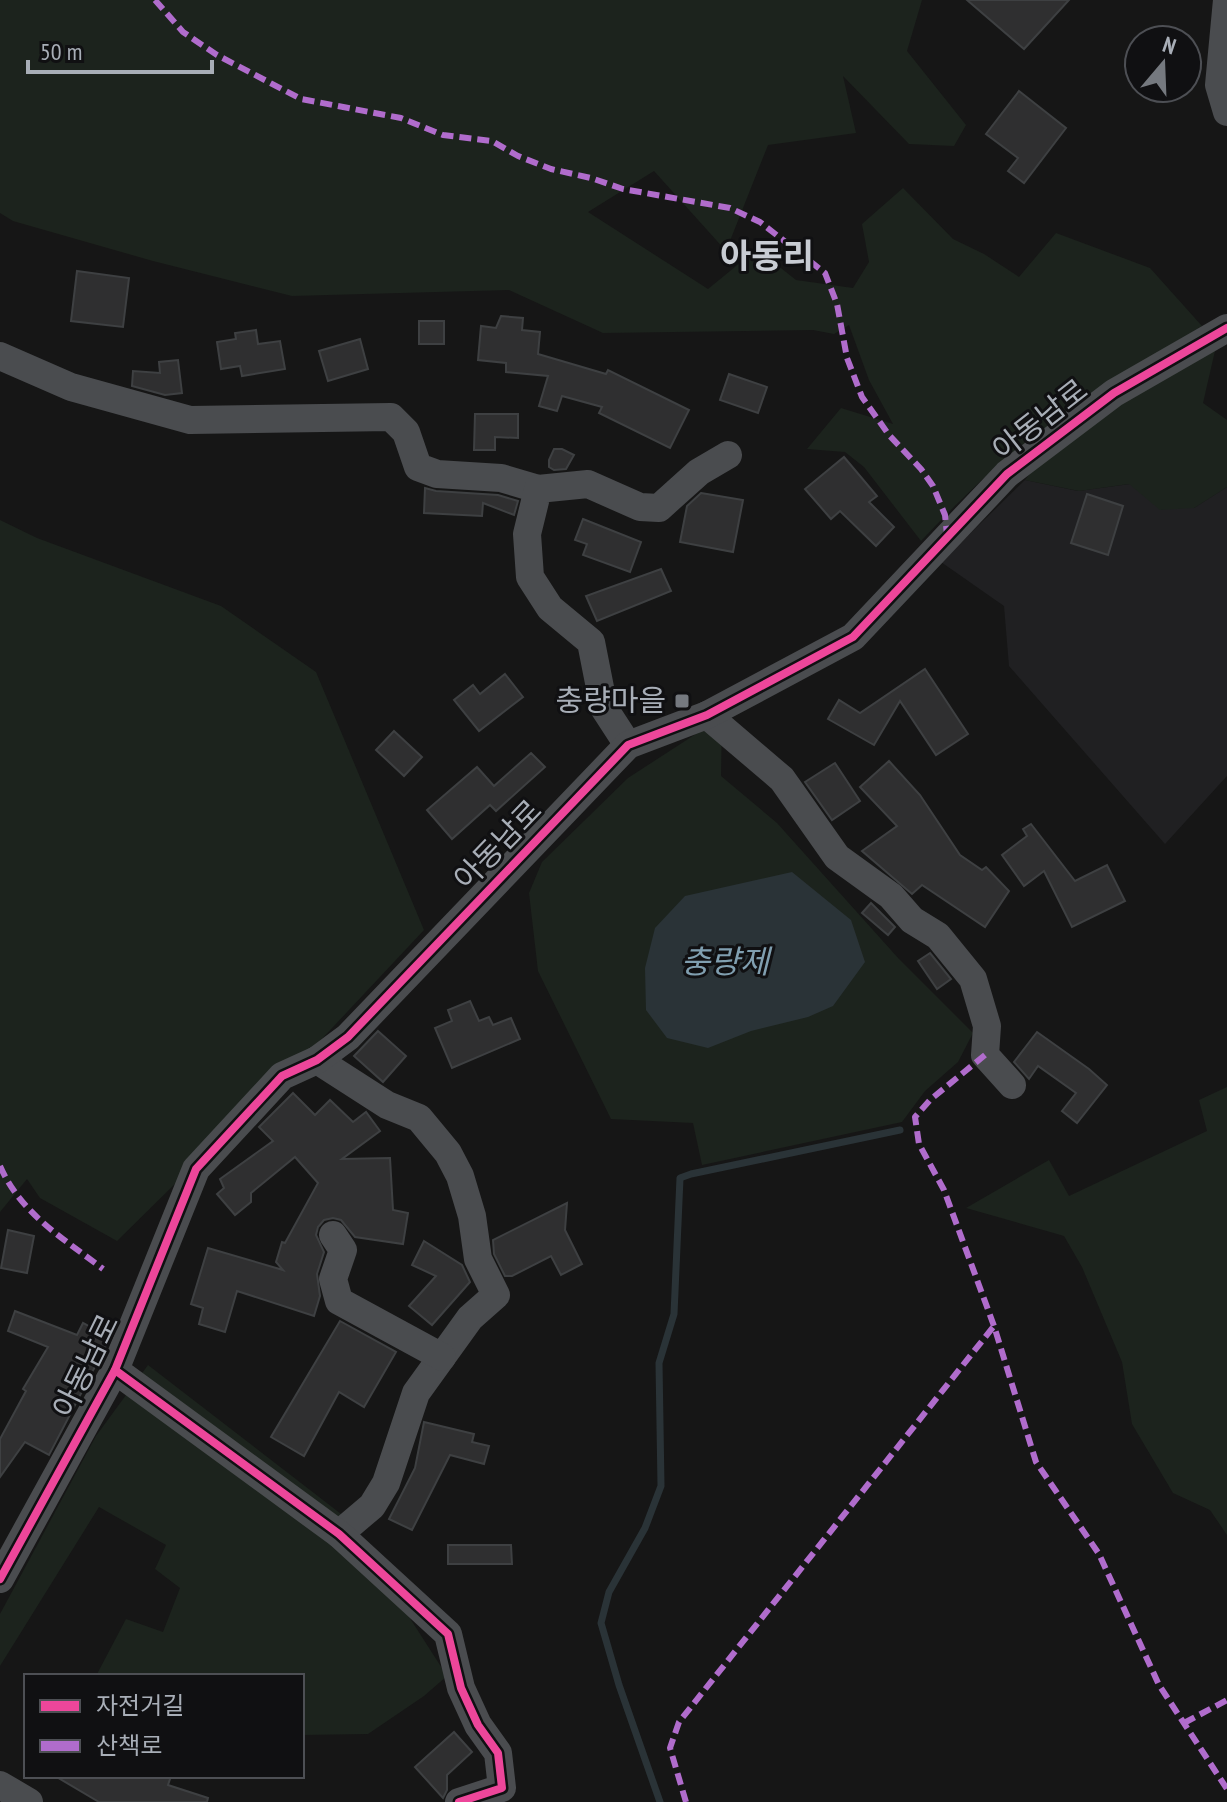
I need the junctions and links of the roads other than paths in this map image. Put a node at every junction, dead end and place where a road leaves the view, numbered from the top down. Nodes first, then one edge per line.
1 (1227, 0) edge
2 (1227, 112) edge
3 (1227, 328) edge
4 (0, 356) edge
5 (728, 455) dead end
6 (538, 489) junction
7 (707, 715) junction
8 (628, 745) junction
9 (317, 1060) junction
10 (1012, 1085) dead end
11 (333, 1235) dead end
12 (442, 1357) junction
13 (115, 1370) junction
14 (339, 1534) junction
15 (0, 1579) edge
16 (0, 1785) edge
17 (29, 1802) edge
18 (459, 1802) edge

1 - 2 street
3 - 7 street, 아동남로
4 - 6 street
5 - 6 street
6 - 8 street
7 - 8 street, 아동남로
7 - 10 street
8 - 9 street, 아동남로
9 - 12 street
9 - 13 street, 아동남로
11 - 12 street
12 - 14 street
13 - 14 street
13 - 15 street, 아동남로
14 - 18 street
16 - 17 street

